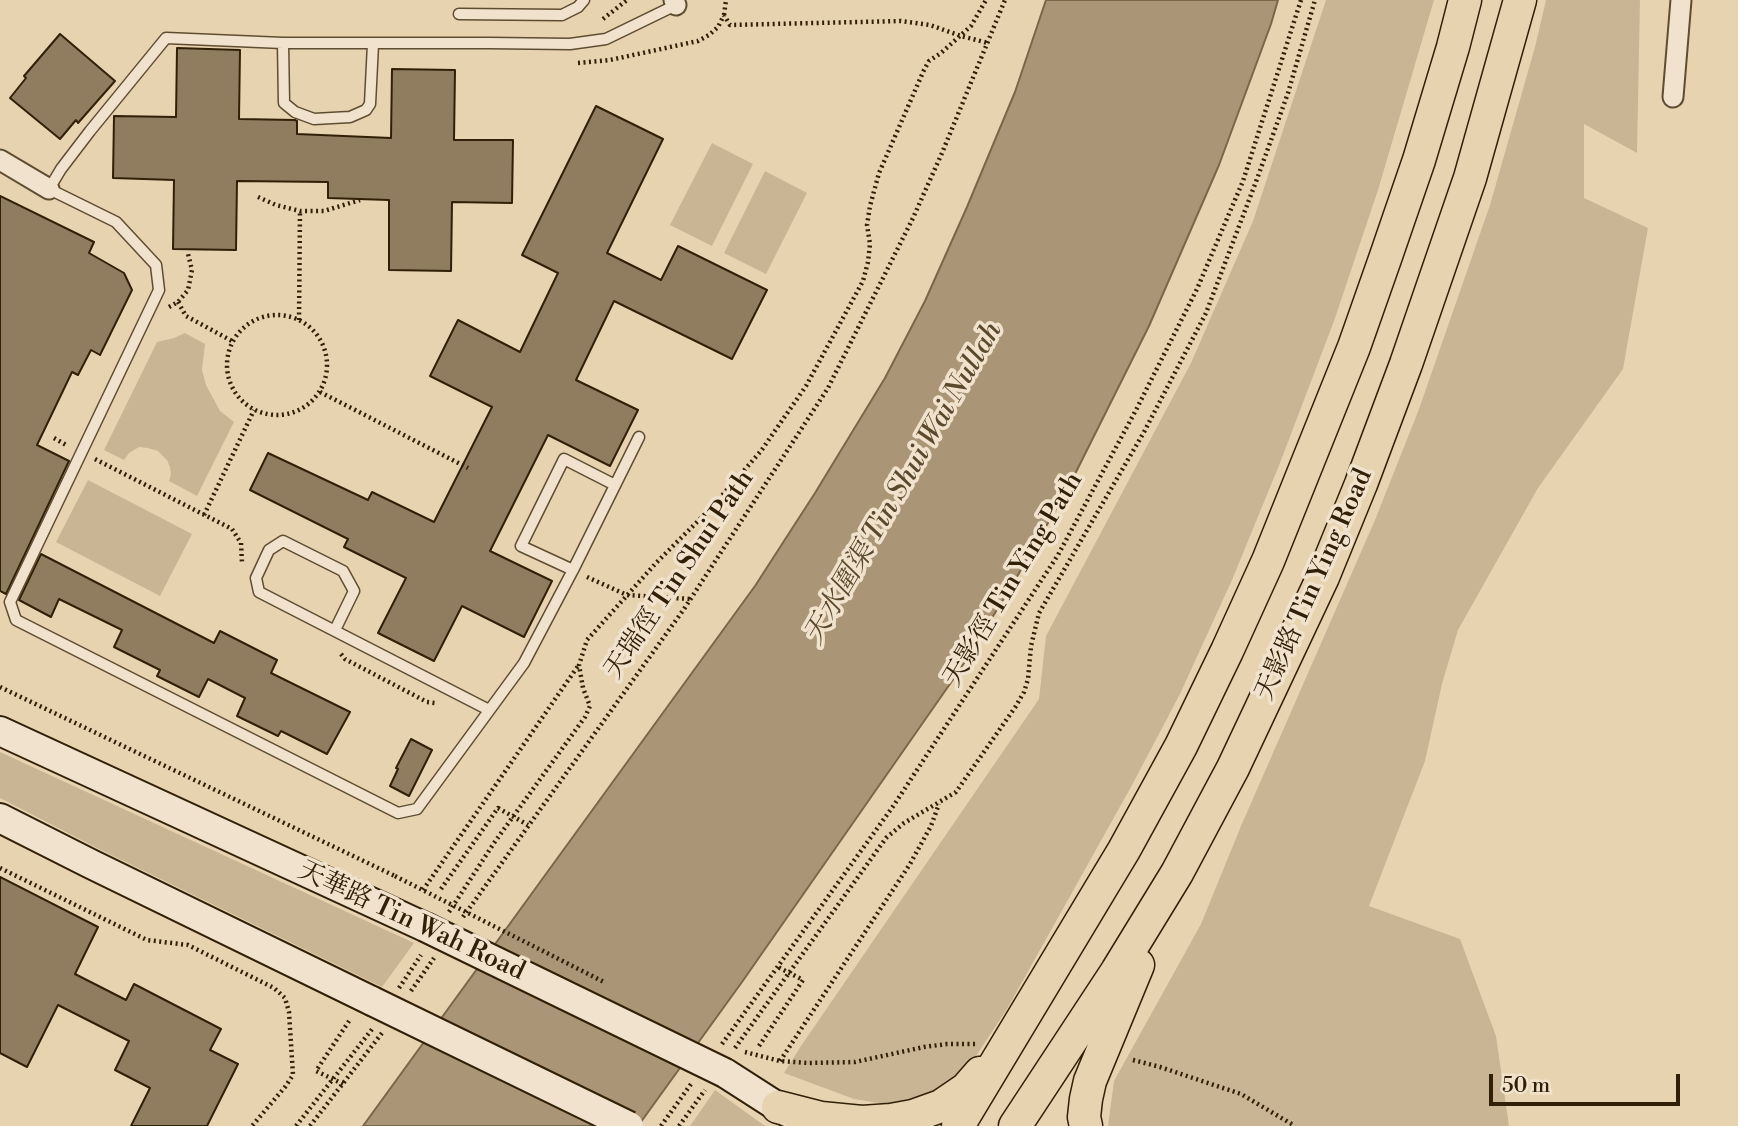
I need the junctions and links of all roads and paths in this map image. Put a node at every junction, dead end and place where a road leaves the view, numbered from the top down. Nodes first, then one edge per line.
1 (584, 0) edge
2 (726, 0) edge
3 (986, 0) edge
4 (1005, 0) edge
5 (1301, 0) edge
6 (1315, 0) edge
7 (1465, 0) edge
8 (1520, 0) edge
9 (1681, 0) edge
10 (675, 2) edge
11 (459, 15) dead end
12 (724, 15) junction
13 (961, 36) junction
14 (283, 43) junction
15 (373, 44) junction
16 (988, 44) junction
17 (568, 63) dead end
18 (1673, 97) dead end
19 (0, 160) edge
20 (49, 189) junction
21 (258, 197) dead end
22 (360, 200) dead end
23 (300, 211) junction
24 (178, 302) dead end
25 (299, 320) junction
26 (232, 341) junction
27 (320, 392) junction
28 (254, 410) junction
29 (639, 437) dead end
30 (468, 468) dead end
31 (615, 485) junction
32 (204, 515) dead end
33 (573, 570) junction
34 (627, 595) junction
35 (690, 599) junction
36 (335, 630) junction
37 (579, 665) junction
38 (0, 687) edge
39 (489, 709) junction
40 (3, 732) edge
41 (939, 802) junction
42 (513, 816) junction
43 (0, 818) edge
44 (528, 825) junction
45 (0, 868) edge
46 (1177, 873) junction
47 (441, 889) dead end
48 (423, 890) junction
49 (463, 918) dead end
50 (431, 931) junction
51 (439, 951) dead end
52 (778, 967) junction
53 (789, 973) junction
54 (610, 985) dead end
55 (398, 990) dead end
56 (409, 995) dead end
57 (366, 1014) junction
58 (386, 1028) dead end
59 (1012, 1038) junction
60 (723, 1042) dead end
61 (979, 1044) dead end
62 (759, 1046) dead end
63 (1133, 1060) dead end
64 (780, 1061) junction
65 (722, 1063) junction
66 (333, 1079) junction
67 (693, 1082) dead end
68 (343, 1084) junction
69 (778, 1107) junction
70 (252, 1126) edge
71 (296, 1126) edge
72 (310, 1126) edge
73 (629, 1126) edge
74 (661, 1126) edge
75 (679, 1126) edge
76 (815, 1126) edge
77 (958, 1126) edge
78 (1015, 1126) edge
79 (1086, 1126) edge
80 (1295, 1126) edge

1 - 11 lane
2 - 12 path
3 - 13 path
4 - 16 path, 天瑞徑 Tin Shui Path
5 - 52 path, 天影徑 Tin Ying Path
6 - 41 path
7 - 59 main road, 天影路 Tin Ying Road
8 - 46 main road, 天影路 Tin Ying Road
9 - 18 street
10 - 15 lane
12 - 13 path
12 - 17 path
13 - 16 path
13 - 34 path
14 - 15 lane
14 - 15 lane
14 - 20 lane
16 - 35 path, 天瑞徑 Tin Shui Path
19 - 20 street
20 - 39 lane
21 - 23 path
22 - 23 path
23 - 25 path
24 - 26 path
25 - 26 path
25 - 27 path
26 - 28 path
27 - 28 path
27 - 30 path
28 - 32 path
29 - 31 lane
31 - 33 lane
31 - 33 lane
33 - 34 path
33 - 39 lane
34 - 35 path
34 - 37 path
35 - 44 path, 天瑞徑 Tin Shui Path
36 - 36 lane
36 - 39 lane
37 - 42 path
37 - 48 path
38 - 48 path, bridge
40 - 50 main road, 天華路 Tin Wah Road
41 - 53 path
41 - 64 path
42 - 44 path
42 - 47 path
42 - 50 path
43 - 57 main road
44 - 49 path, 天瑞徑 Tin Shui Path
45 - 70 path
46 - 78 main road, 天影路 Tin Ying Road
46 - 79 main road
48 - 54 path, bridge
50 - 55 path
50 - 65 main road, 天華路 Tin Wah Road, bridge
51 - 56 path
52 - 53 path
52 - 65 path, 天影徑 Tin Ying Path
53 - 62 path
53 - 65 path
57 - 66 path
57 - 66 path
57 - 73 main road, bridge
58 - 68 path
59 - 69 main road
59 - 77 main road, 天影路 Tin Ying Road
60 - 65 path
61 - 64 path
63 - 80 path
64 - 65 path
65 - 69 main road, 天華路 Tin Wah Road
65 - 75 path
66 - 68 path
66 - 71 path
67 - 74 path
68 - 72 path
69 - 76 main road, 天華路 Tin Wah Road

